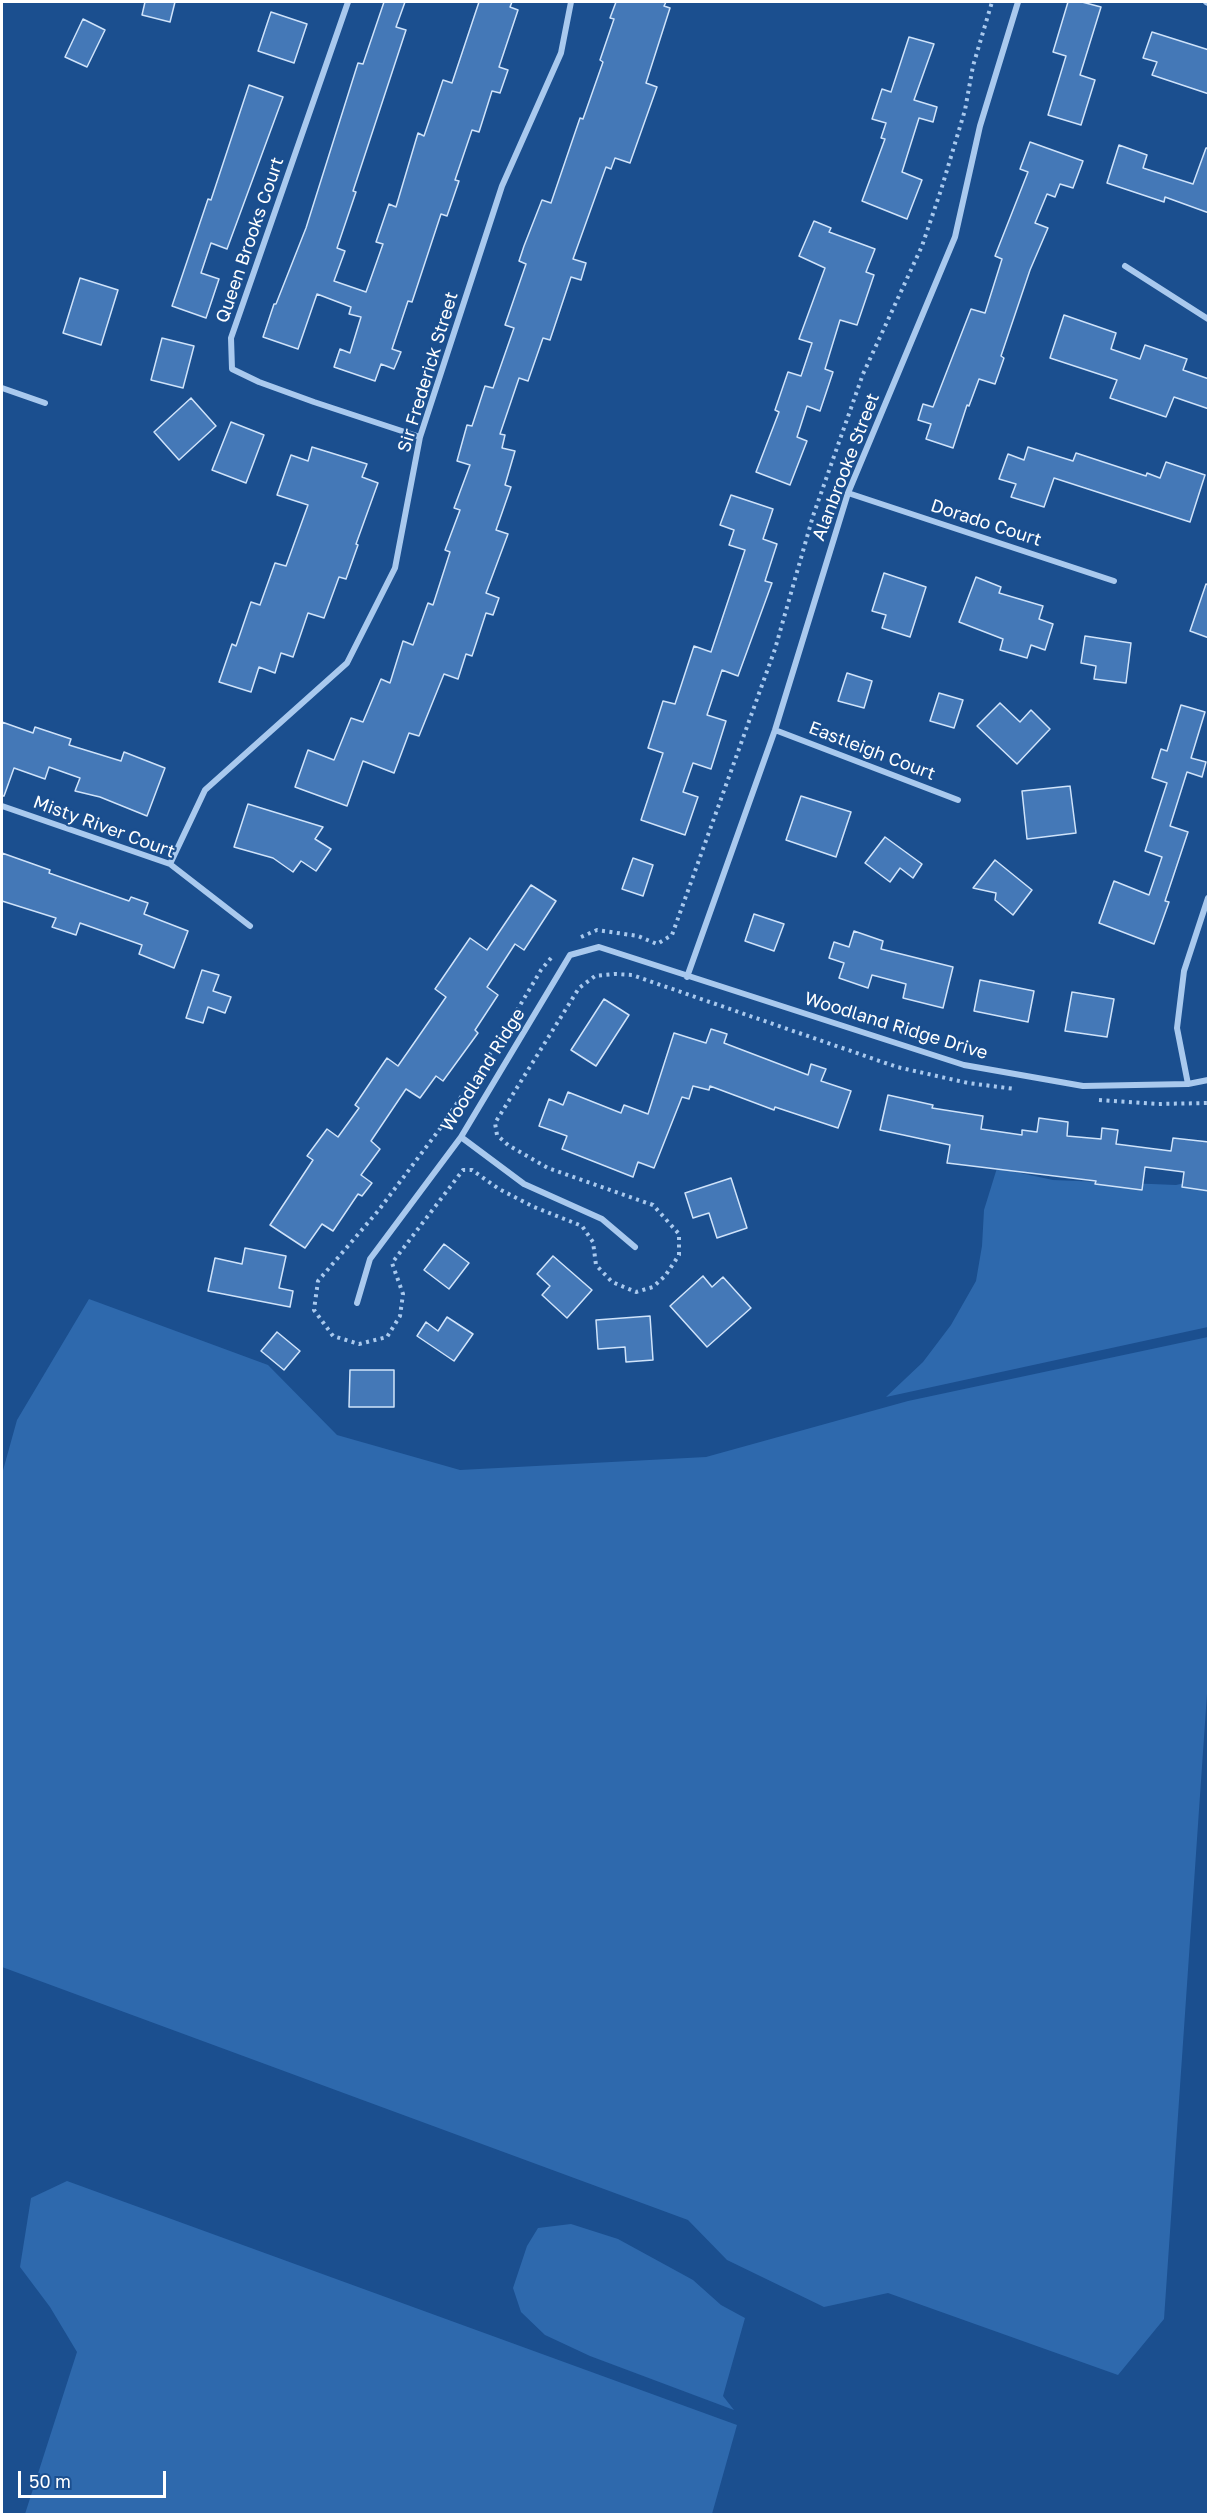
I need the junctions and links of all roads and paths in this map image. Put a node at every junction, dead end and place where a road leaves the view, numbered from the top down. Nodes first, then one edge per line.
1 (348, 2) edge
2 (571, 2) edge
3 (992, 2) edge
4 (1018, 2) edge
5 (1125, 266) dead end
6 (1209, 319) edge
7 (2, 388) edge
8 (45, 403) dead end
9 (420, 437) junction
10 (848, 493) junction
11 (1114, 580) dead end
12 (775, 730) junction
13 (958, 800) dead end
14 (2, 806) edge
15 (170, 864) junction
16 (1209, 898) edge
17 (250, 926) dead end
18 (575, 939) dead end
19 (557, 953) dead end
20 (687, 977) junction
21 (1209, 1080) edge
22 (1188, 1084) junction
23 (1018, 1089) dead end
24 (1094, 1100) dead end
25 (1209, 1103) edge
26 (461, 1137) junction
27 (635, 1247) dead end
28 (357, 1303) dead end

1 - 9 street, Queen Brooks Court
2 - 9 street, Sir Frederick Street
3 - 18 path
4 - 10 street, Alanbrooke Street
5 - 6 street
7 - 8 street
9 - 15 street, Sir Frederick Street
10 - 11 street, Dorado Court
10 - 12 street, Alanbrooke Street
12 - 13 street, Eastleigh Court
12 - 20 street, Alanbrooke Street
14 - 15 street, Misty River Court
15 - 17 street, Misty River Court
16 - 22 street
19 - 23 path
20 - 22 street, Woodland Ridge Drive
20 - 26 street, Woodland Ridge
21 - 22 street, Woodland Ridge Drive
24 - 25 path
26 - 27 street
26 - 28 street, Woodland Ridge

